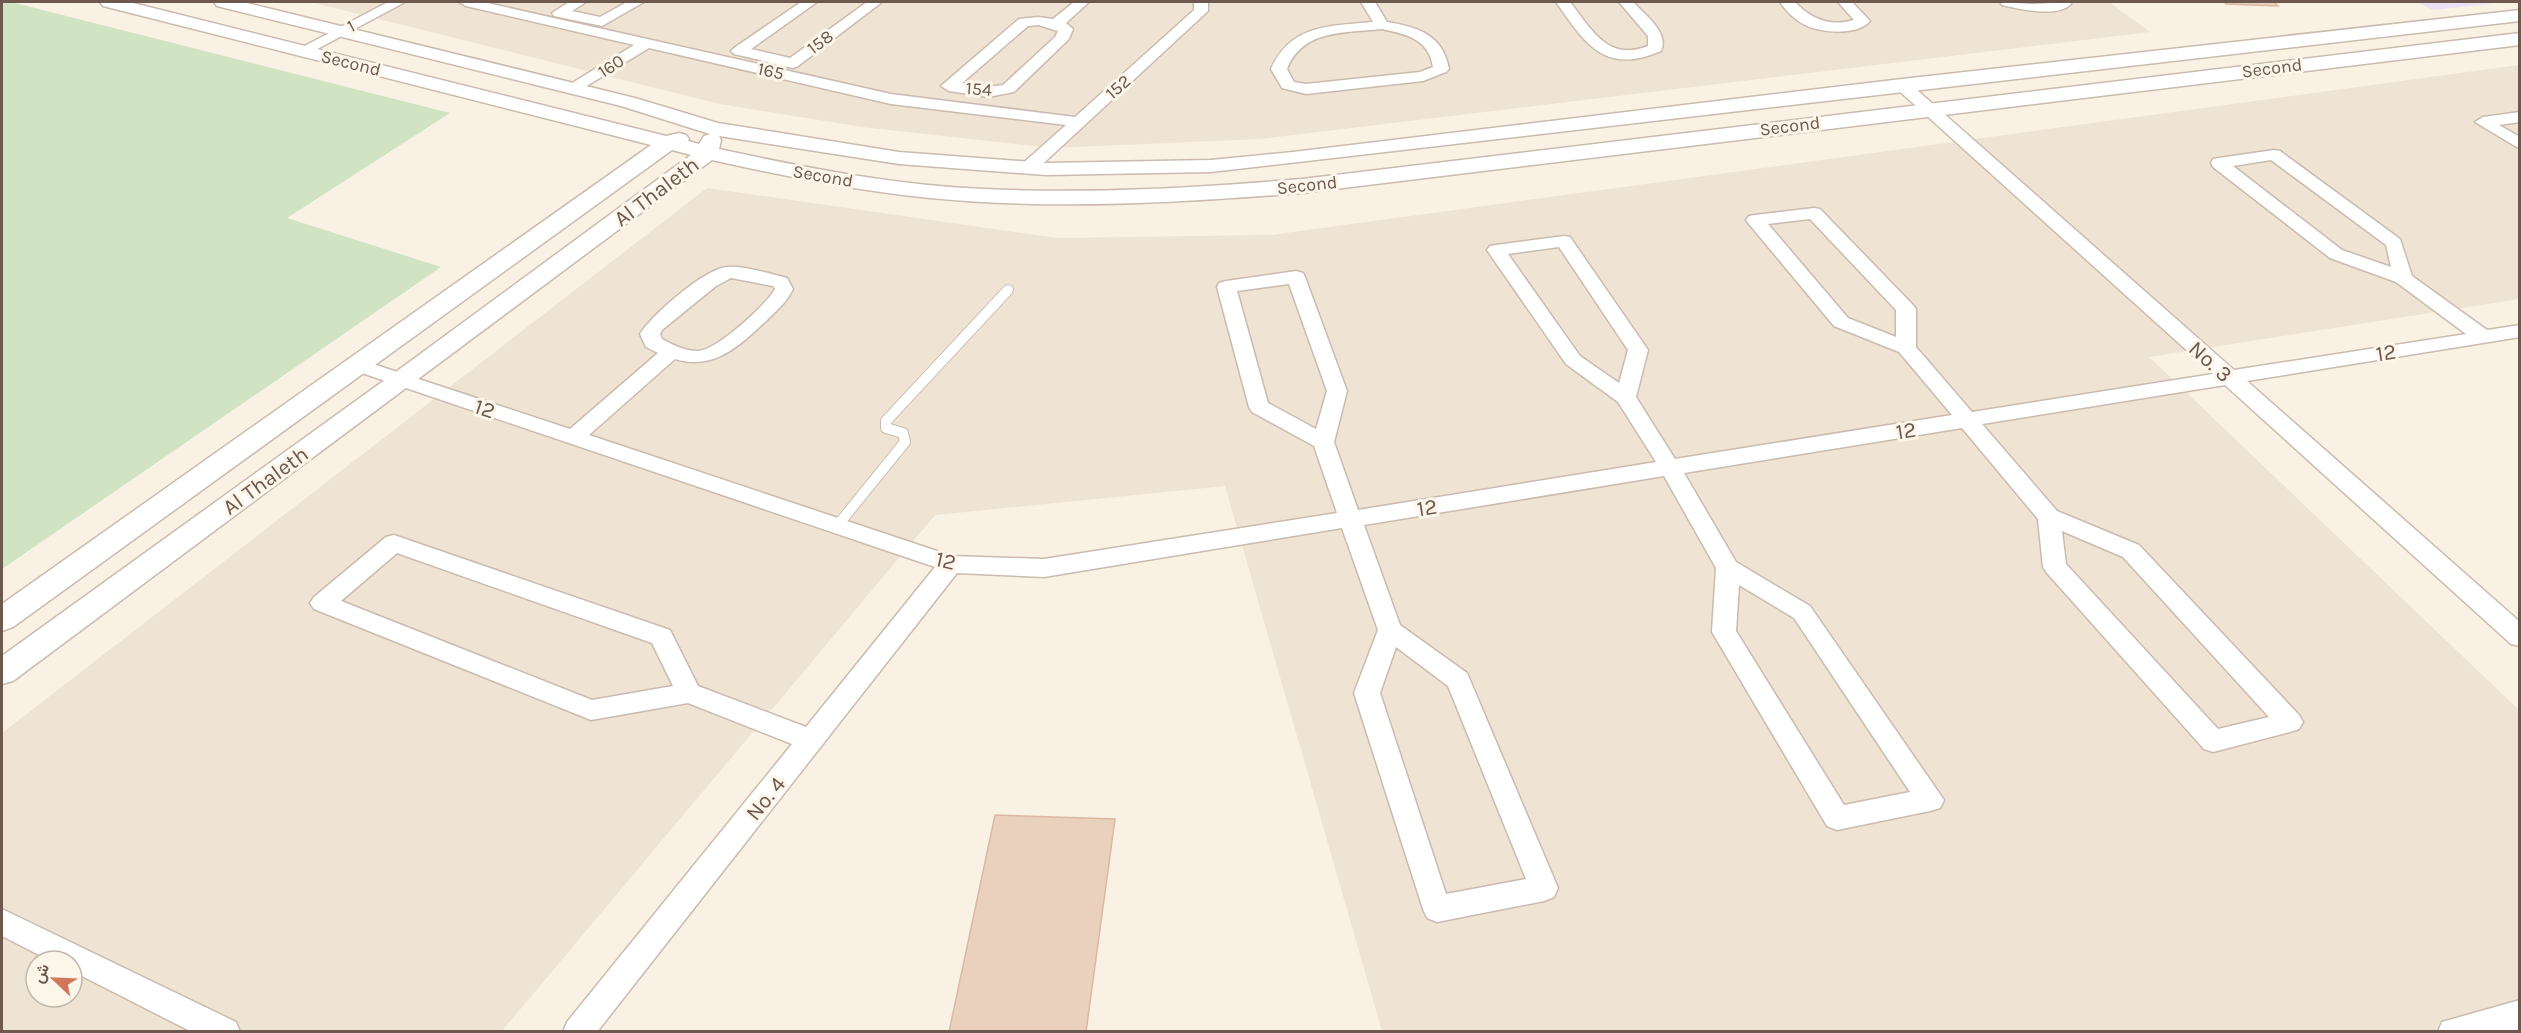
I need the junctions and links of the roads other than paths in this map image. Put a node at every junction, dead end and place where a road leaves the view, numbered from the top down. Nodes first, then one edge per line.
1 (110, 2) edge
2 (223, 2) edge
3 (398, 2) edge
4 (466, 2) edge
5 (579, 2) edge
6 (637, 2) edge
7 (810, 2) edge
8 (874, 2) edge
9 (1082, 2) edge
10 (1201, 2) edge
11 (1368, 2) edge
12 (1563, 2) edge
13 (1626, 2) edge
14 (1787, 2) edge
15 (1845, 2) edge
16 (2007, 2) edge
17 (2064, 2) edge
18 (2520, 15) edge
19 (1056, 24) junction
20 (1382, 25) junction
21 (342, 31) junction
22 (2520, 39) edge
23 (647, 43) junction
24 (303, 51) junction
25 (1902, 85) junction
26 (575, 88) junction
27 (1929, 109) junction
28 (2520, 117) edge
29 (1080, 122) junction
30 (711, 141) junction
31 (668, 143) junction
32 (2520, 144) edge
33 (1028, 168) junction
34 (2403, 278) junction
35 (1008, 290) dead end
36 (2520, 331) edge
37 (2483, 337) junction
38 (1906, 348) junction
39 (671, 352) junction
40 (357, 366) junction
41 (2230, 378) junction
42 (402, 380) junction
43 (1626, 397) junction
44 (1968, 420) junction
45 (574, 437) junction
46 (1323, 442) junction
47 (1670, 468) junction
48 (2049, 517) junction
49 (1351, 519) junction
50 (837, 526) junction
51 (951, 564) junction
52 (1728, 568) junction
53 (2, 619) edge
54 (1390, 630) junction
55 (2520, 637) edge
56 (2, 672) edge
57 (689, 693) junction
58 (811, 740) junction
59 (2, 922) edge
60 (2520, 1014) edge
61 (225, 1032) edge
62 (578, 1032) edge
63 (2453, 1032) edge

1 - 24 street, Second
2 - 21 street, Second
3 - 21 street, 1
4 - 23 street, 165
5 - 6 street
7 - 8 street, 158
9 - 19 street
10 - 29 street, 152
11 - 20 street
12 - 13 street
14 - 15 street
16 - 17 street
18 - 25 street, Second
19 - 19 street, 154
20 - 20 street
21 - 24 street, 1
21 - 26 street, Second
22 - 27 street, Second
23 - 26 street, 160
23 - 29 street, 165
24 - 31 street, Second
25 - 27 street, No. 3
25 - 33 street, Second
26 - 30 street, Second
27 - 30 street, Second
27 - 41 street, No. 3
28 - 32 street
29 - 33 street, 152
30 - 31 street, Al Thaleth
30 - 33 street, Second
30 - 42 street, Al Thaleth
31 - 40 street, Al Thaleth
34 - 34 street
34 - 37 street
35 - 50 lane
36 - 37 street, 12
37 - 41 street, 12
38 - 38 street
38 - 44 street
39 - 39 street
39 - 45 street
40 - 42 street, 12
40 - 53 street, Al Thaleth
41 - 44 street, 12
41 - 55 street, No. 3
42 - 45 street, 12
42 - 56 street, Al Thaleth
43 - 43 street
43 - 47 street
44 - 47 street, 12
44 - 48 street
45 - 50 street, 12
46 - 46 street
46 - 49 street
47 - 49 street, 12
47 - 52 street
48 - 48 street
49 - 51 street, 12
49 - 54 street
50 - 51 street, 12
51 - 58 street, No. 4
52 - 52 street
54 - 54 street
57 - 57 street
57 - 58 street
58 - 62 street, No. 4
59 - 61 street
60 - 63 street

